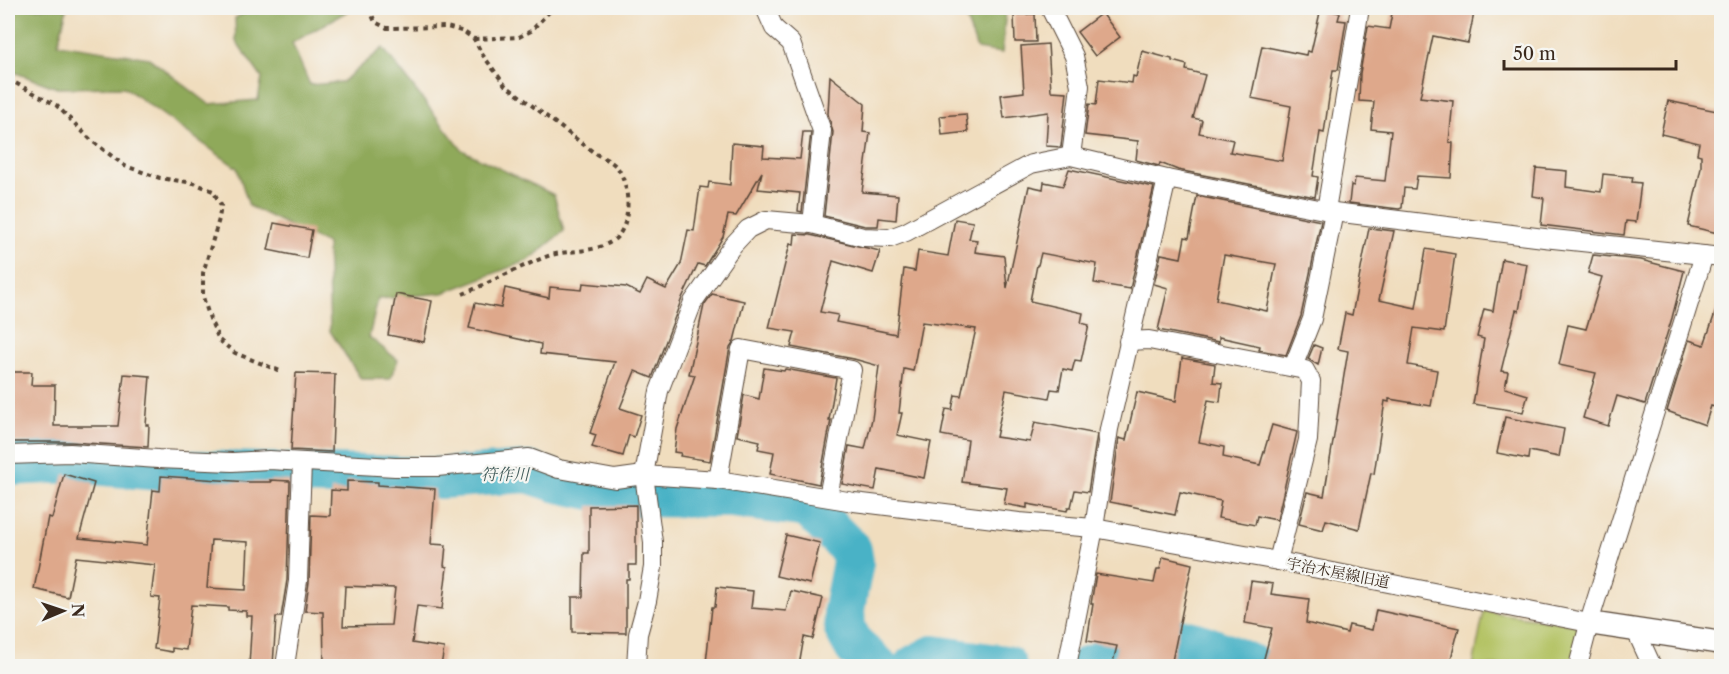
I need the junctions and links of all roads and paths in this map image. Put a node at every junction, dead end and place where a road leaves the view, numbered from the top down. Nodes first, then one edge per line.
1 (369, 8) edge
2 (553, 8) edge
3 (1050, 8) edge
4 (1360, 8) edge
5 (766, 10) dead end
6 (474, 39) junction
7 (8, 79) edge
8 (1071, 156) junction
9 (1167, 179) junction
10 (1330, 211) junction
11 (812, 224) junction
12 (1713, 256) edge
13 (463, 294) dead end
14 (1128, 341) junction
15 (1293, 367) junction
16 (280, 371) dead end
17 (8, 455) edge
18 (302, 463) junction
19 (644, 476) junction
20 (718, 480) junction
21 (828, 497) junction
22 (1094, 528) junction
23 (1278, 561) junction
24 (1589, 623) junction
25 (1636, 631) junction
26 (1722, 642) edge
27 (285, 666) edge
28 (636, 666) edge
29 (1067, 666) edge
30 (1578, 666) edge
31 (1652, 666) edge

1 - 6 path
2 - 6 path
3 - 8 street
4 - 10 street
5 - 11 street
6 - 13 path
7 - 16 path
8 - 9 street
8 - 11 street
9 - 10 street
9 - 14 street
10 - 12 street
10 - 15 street
11 - 19 street
12 - 24 street
14 - 15 street
14 - 22 street
15 - 23 street
17 - 18 street, 宇治木屋線旧道
18 - 19 street, 宇治木屋線旧道
18 - 27 street
19 - 20 street, 宇治木屋線旧道
19 - 28 street
20 - 21 street, 宇治木屋線旧道
20 - 21 street
21 - 22 street, 宇治木屋線旧道
22 - 23 street, 宇治木屋線旧道
22 - 29 street
23 - 24 street, 宇治木屋線旧道
24 - 25 street, 宇治木屋線旧道
24 - 30 street
25 - 26 street, 宇治木屋線旧道
25 - 31 street

